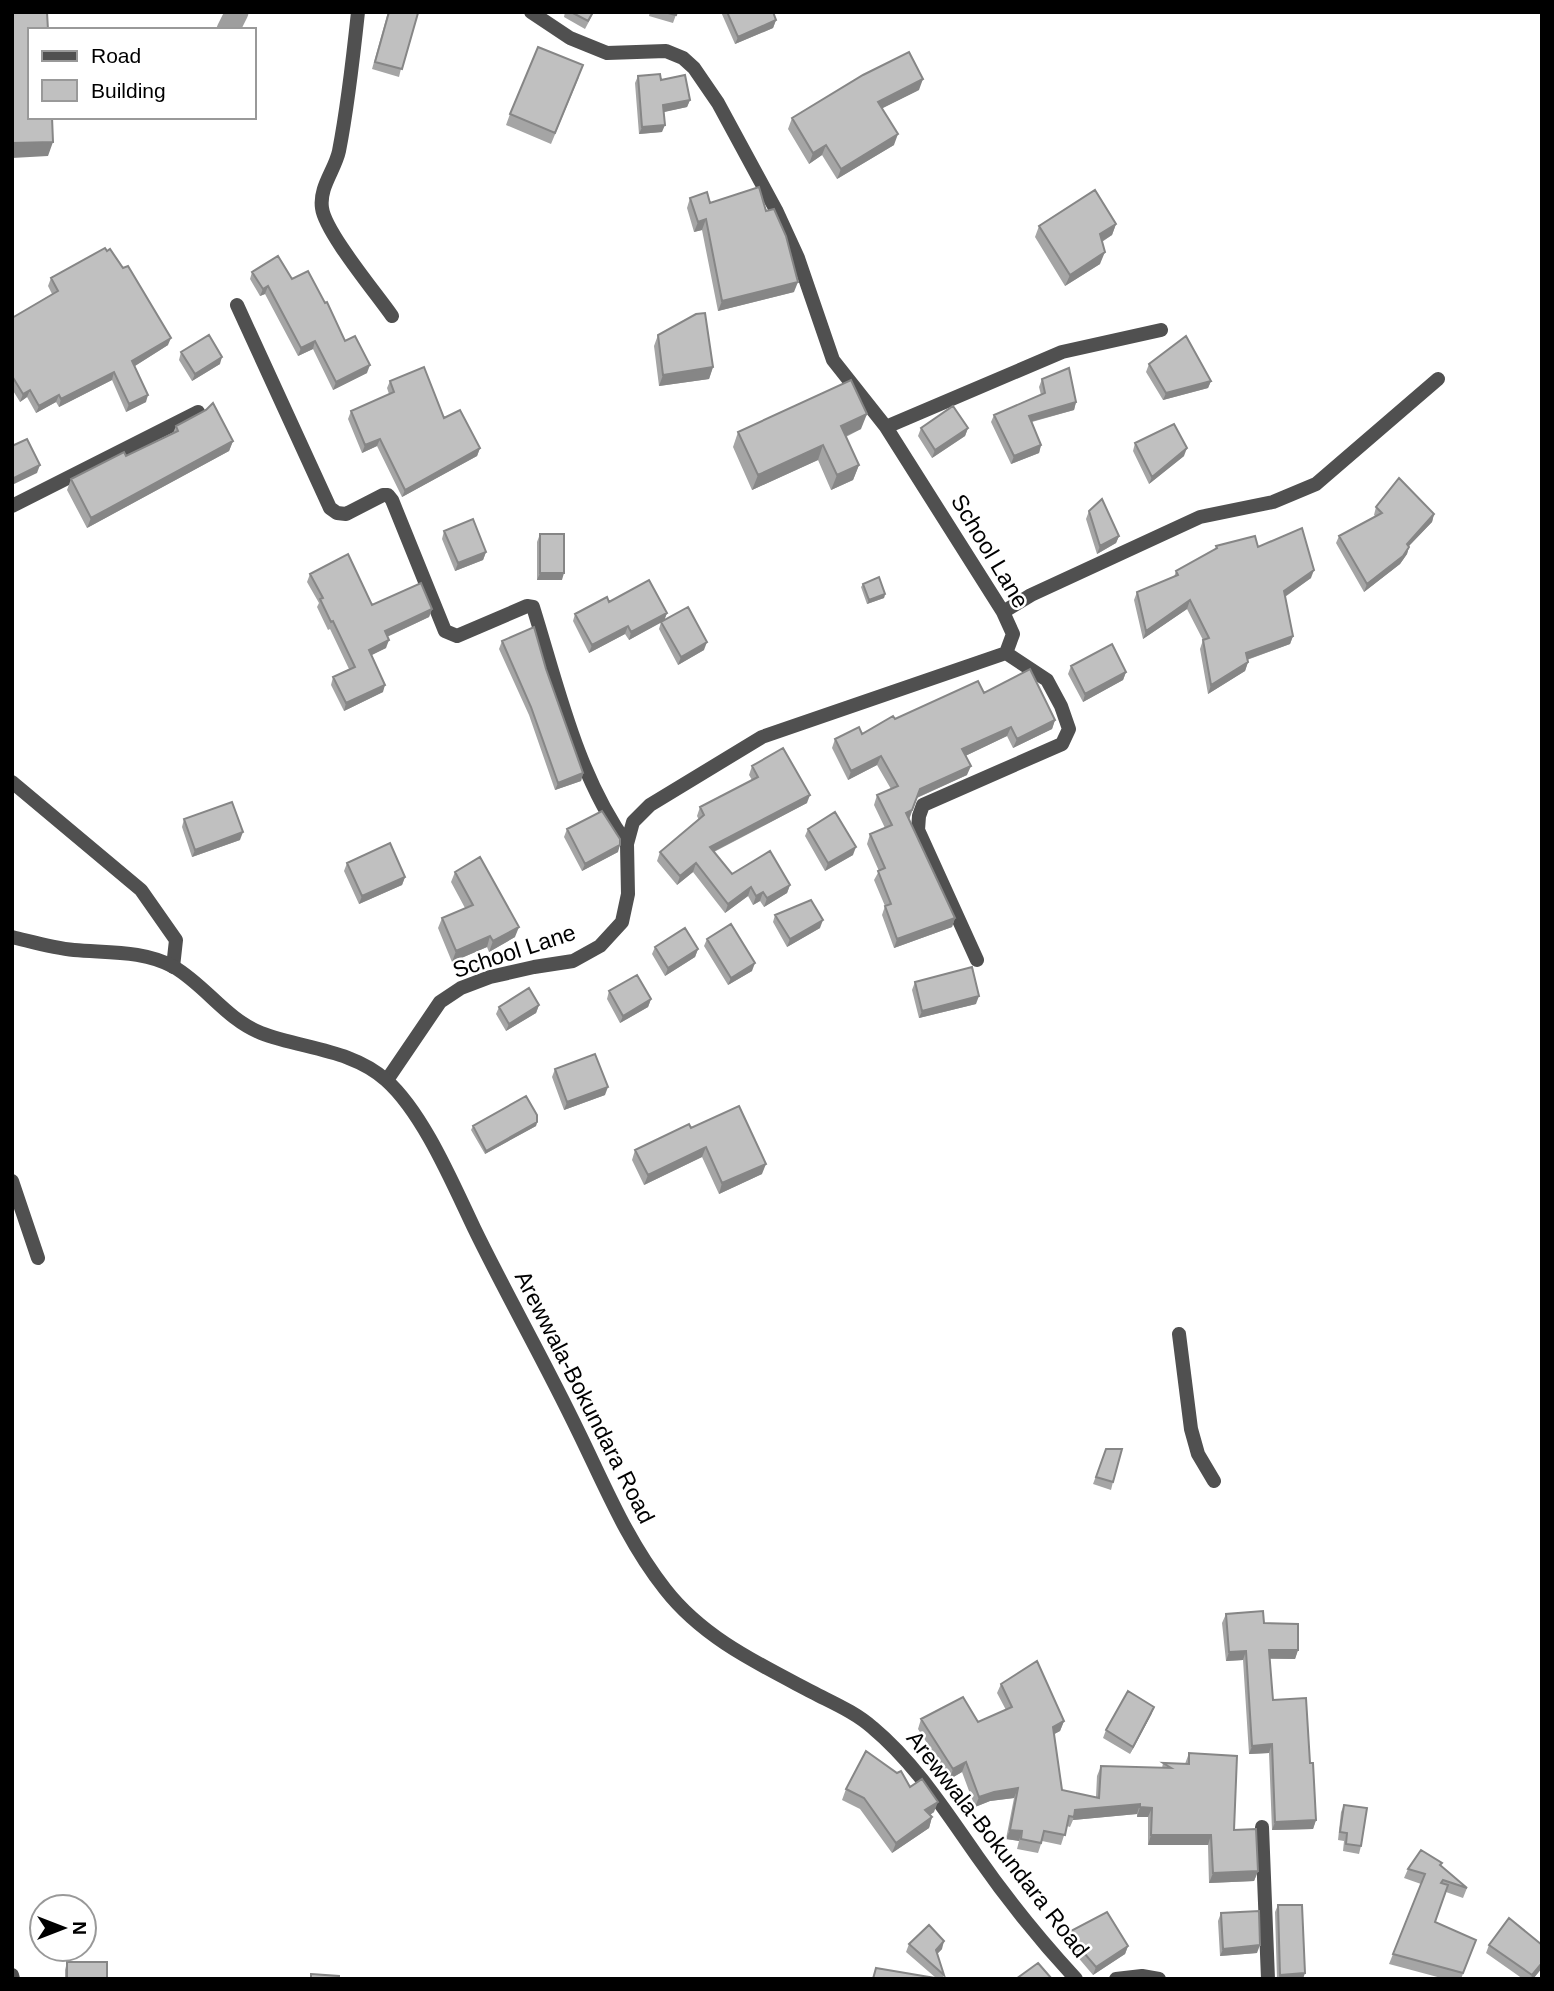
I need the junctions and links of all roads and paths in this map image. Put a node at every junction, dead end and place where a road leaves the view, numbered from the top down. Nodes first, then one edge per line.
1 (358, 12) edge
2 (531, 12) edge
3 (237, 305) dead end
4 (392, 316) dead end
5 (1161, 330) dead end
6 (1438, 379) dead end
7 (198, 412) edge
8 (886, 426) junction
9 (12, 506) edge
10 (1003, 612) junction
11 (1006, 653) junction
12 (12, 782) edge
13 (627, 844) junction
14 (12, 937) edge
15 (977, 960) dead end
16 (173, 967) junction
17 (387, 1080) junction
18 (12, 1181) edge
19 (38, 1258) dead end
20 (1179, 1334) dead end
21 (1214, 1481) dead end
22 (1262, 1827) dead end
23 (1076, 1979) edge
24 (1116, 1979) edge
25 (1159, 1979) edge
26 (1268, 1979) edge

1 - 4 street
2 - 8 street, School Lane
3 - 13 street
5 - 8 street
6 - 10 street
7 - 9 street
8 - 10 street, School Lane
10 - 11 street, School Lane
11 - 13 street, School Lane
11 - 15 street
12 - 16 street
13 - 17 street, School Lane
14 - 16 street, Arewwala-Bokundara Road
16 - 17 street, Arewwala-Bokundara Road
17 - 23 street, Arewwala-Bokundara Road
18 - 19 street
20 - 21 street
22 - 26 street
24 - 25 street

